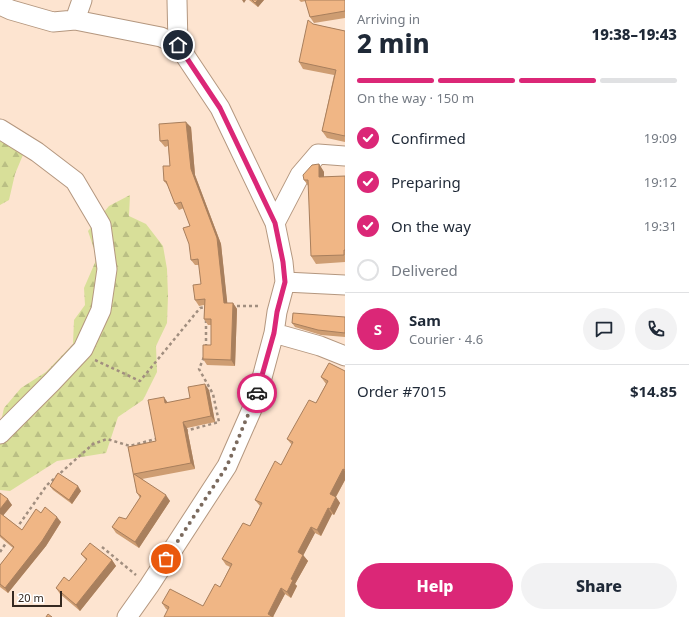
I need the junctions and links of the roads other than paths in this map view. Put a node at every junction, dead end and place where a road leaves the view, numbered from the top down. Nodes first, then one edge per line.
1 (82, 0) edge
2 (177, 0) edge
3 (0, 5) edge
4 (75, 20) junction
5 (178, 45) junction
6 (0, 129) edge
7 (345, 156) edge
8 (275, 223) junction
9 (285, 282) junction
10 (345, 285) edge
11 (274, 333) junction
12 (345, 356) edge
13 (0, 434) edge
14 (127, 617) edge

1 - 4 street
2 - 5 street
3 - 4 street
4 - 5 street
5 - 8 street
6 - 13 street
7 - 8 street
8 - 9 street
9 - 10 street
9 - 11 street
11 - 12 street
11 - 14 street

